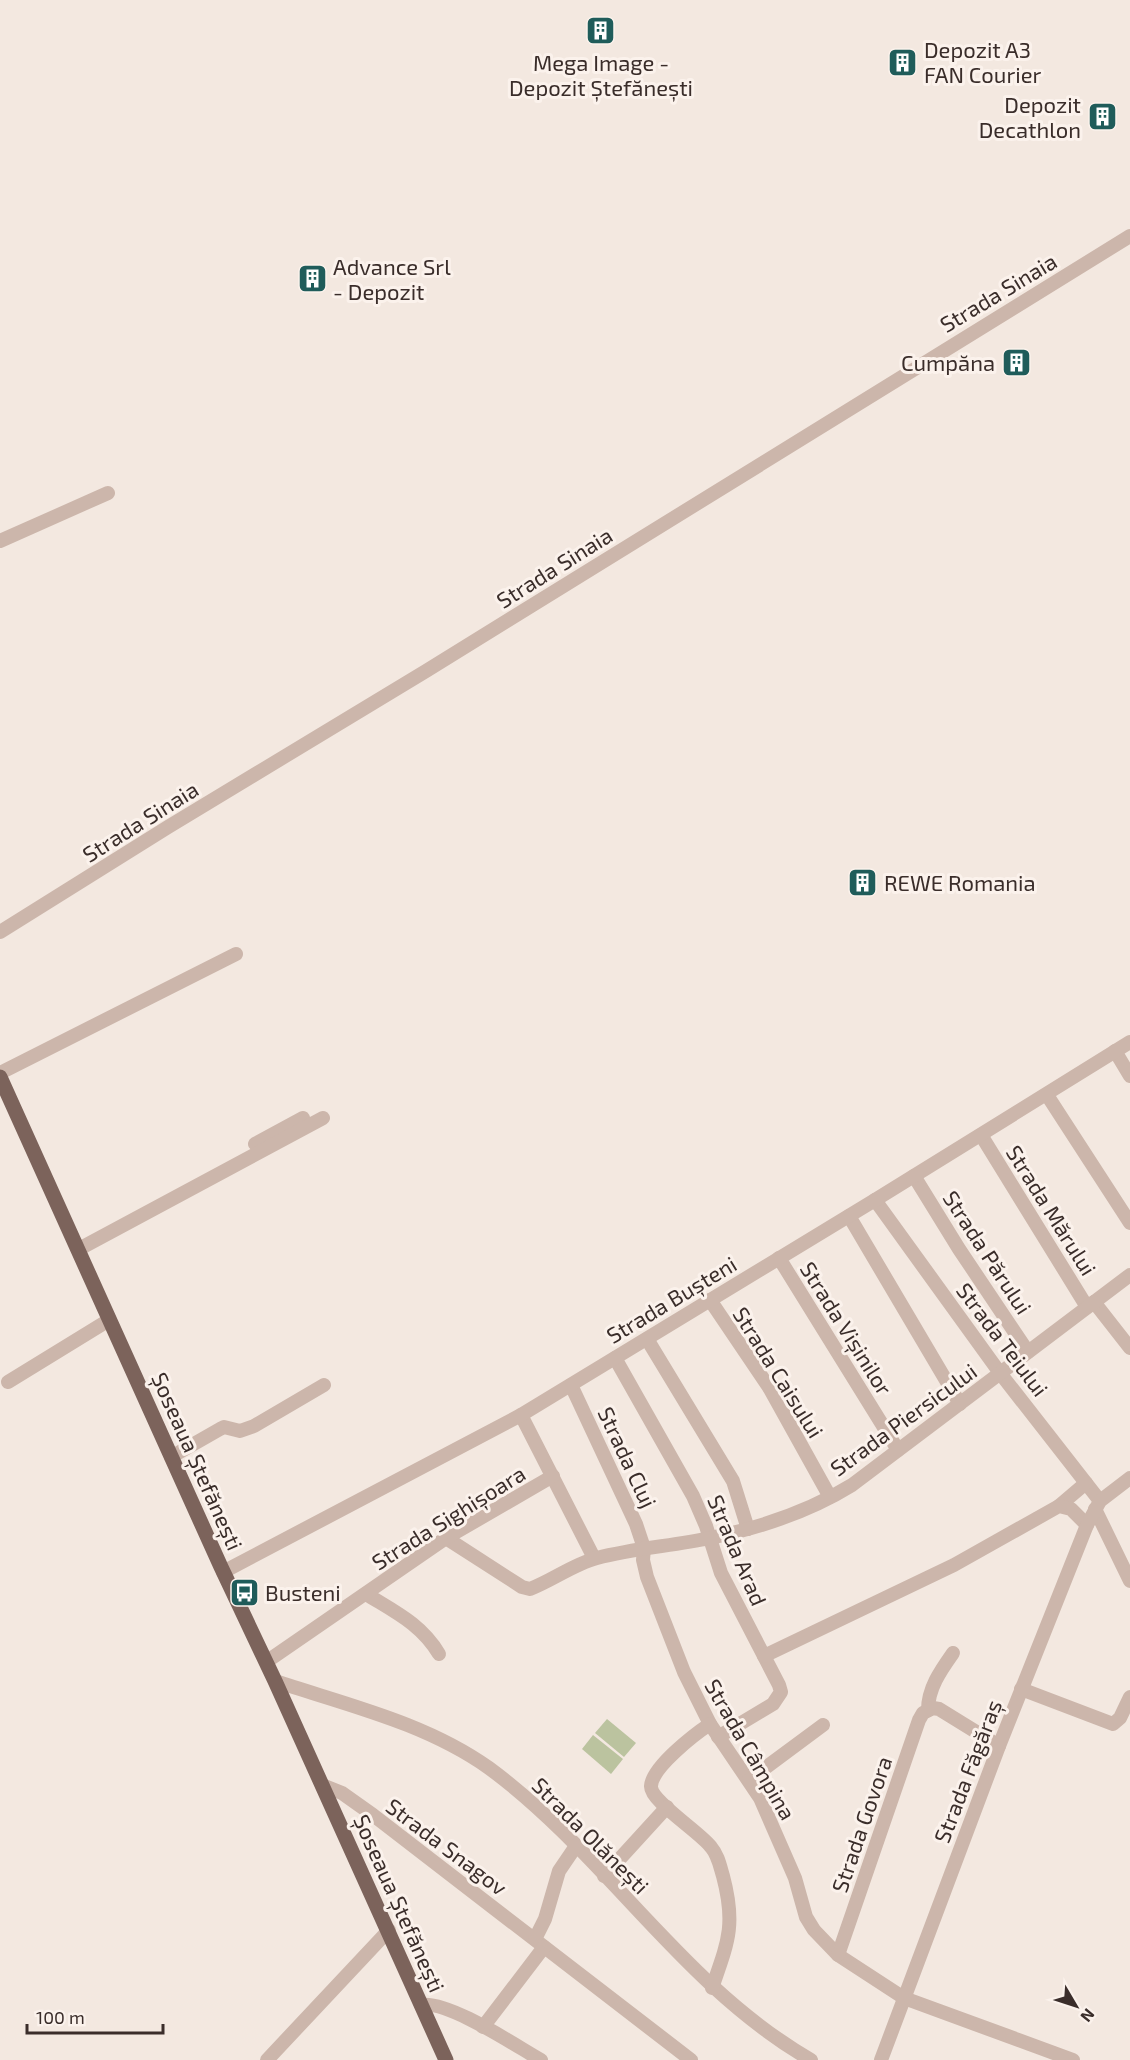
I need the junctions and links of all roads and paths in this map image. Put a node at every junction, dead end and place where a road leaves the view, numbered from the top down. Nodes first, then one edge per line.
1 (1130, 236) edge
2 (108, 493) dead end
3 (0, 541) edge
4 (0, 932) edge
5 (236, 954) dead end
6 (1130, 1042) edge
7 (1115, 1051) junction
8 (0, 1075) edge
9 (1130, 1076) edge
10 (1047, 1095) junction
11 (303, 1118) dead end
12 (323, 1118) dead end
13 (981, 1135) junction
14 (914, 1176) junction
15 (875, 1200) junction
16 (849, 1216) junction
17 (1130, 1223) edge
18 (77, 1245) junction
19 (779, 1258) junction
20 (1130, 1275) edge
21 (710, 1300) junction
22 (1091, 1305) junction
23 (109, 1320) junction
24 (647, 1339) junction
25 (1130, 1348) edge
26 (1028, 1352) junction
27 (615, 1358) junction
28 (1000, 1373) junction
29 (8, 1382) dead end
30 (324, 1384) dead end
31 (571, 1385) junction
32 (960, 1404) junction
33 (521, 1415) junction
34 (898, 1450) junction
35 (171, 1457) junction
36 (553, 1476) junction
37 (1130, 1478) edge
38 (1086, 1483) junction
39 (830, 1497) junction
40 (1098, 1505) junction
41 (1059, 1506) junction
42 (1087, 1525) junction
43 (748, 1529) junction
44 (446, 1538) junction
45 (709, 1539) junction
46 (644, 1548) junction
47 (594, 1558) junction
48 (223, 1572) junction
49 (1130, 1581) edge
50 (366, 1594) junction
51 (953, 1653) dead end
52 (439, 1654) dead end
53 (764, 1656) junction
54 (266, 1662) junction
55 (275, 1681) junction
56 (1021, 1689) junction
57 (1130, 1697) edge
58 (928, 1710) junction
59 (710, 1724) junction
60 (823, 1725) dead end
61 (718, 1737) junction
62 (999, 1746) junction
63 (749, 1780) junction
64 (322, 1785) junction
65 (667, 1807) junction
66 (576, 1846) junction
67 (604, 1876) junction
68 (389, 1930) junction
69 (539, 1943) junction
70 (838, 1954) junction
71 (712, 1988) junction
72 (904, 1998) junction
73 (421, 2005) junction
74 (483, 2026) junction
75 (267, 2060) edge
76 (446, 2060) edge
77 (541, 2060) edge
78 (691, 2060) edge
79 (811, 2060) edge
80 (881, 2060) edge
81 (1073, 2060) edge

1 - 4 street, Strada Sinaia
2 - 3 street
5 - 8 street
6 - 7 street, Strada Bușteni
7 - 9 street
7 - 10 street, Strada Bușteni
8 - 18 main road, Șoseaua Ștefănești
10 - 13 street, Strada Bușteni
10 - 17 street
11 - 18 street
12 - 18 street
13 - 14 street, Strada Bușteni
13 - 22 street, Strada Mărului
14 - 15 street, Strada Bușteni
14 - 26 street, Strada Părului
15 - 16 street, Strada Bușteni
15 - 28 street, Strada Teiului
16 - 19 street, Strada Bușteni
16 - 32 street
18 - 23 main road, Șoseaua Ștefănești
19 - 21 street, Strada Bușteni
19 - 34 street, Strada Vișinilor
20 - 22 street, Strada Piersicului
21 - 24 street, Strada Bușteni
21 - 39 street, Strada Caisului
22 - 25 street, Strada Mărului
22 - 26 street, Strada Piersicului
23 - 29 street
23 - 35 main road, Șoseaua Ștefănești
24 - 27 street, Strada Bușteni
24 - 43 street
26 - 28 street, Strada Piersicului
27 - 31 street, Strada Bușteni
27 - 45 street, Strada Arad
28 - 32 street, Strada Piersicului
28 - 38 street, Strada Teiului
30 - 35 street
31 - 33 street, Strada Bușteni
31 - 46 street, Strada Cluj
32 - 34 street, Strada Piersicului
33 - 36 street, Strada Sighișoara
33 - 48 street, Strada Bușteni
34 - 39 street, Strada Piersicului
35 - 48 main road, Șoseaua Ștefănești
36 - 44 street, Strada Sighișoara
36 - 47 street, Strada Sighișoara
37 - 40 street
38 - 40 street, Strada Teiului
38 - 41 street
39 - 43 street, Strada Piersicului
40 - 42 street, Strada Făgăraș
40 - 49 street, Strada Teiului
41 - 42 street
41 - 53 street
42 - 56 street, Strada Făgăraș
43 - 45 street, Strada Piersicului
44 - 47 street, Strada Piersicului
44 - 50 street, Strada Sighișoara
45 - 46 street, Strada Piersicului
45 - 53 street, Strada Arad
46 - 47 street, Strada Piersicului
46 - 59 street, Strada Câmpina
48 - 54 main road, Șoseaua Ștefănești
50 - 52 street, Strada Sighișoara
50 - 54 street, Strada Sighișoara
51 - 58 street, Strada Govora
53 - 61 street, Strada Arad
54 - 55 main road, Șoseaua Ștefănești
55 - 64 main road, Șoseaua Ștefănești
55 - 66 street, Strada Olănești
56 - 57 street
56 - 62 street, Strada Făgăraș
58 - 62 street
58 - 70 street, Strada Govora
59 - 61 street, Strada Câmpina
59 - 65 street
60 - 63 street
61 - 63 street, Strada Câmpina
62 - 72 street, Strada Făgăraș
63 - 70 street, Strada Câmpina
64 - 68 main road, Șoseaua Ștefănești
64 - 69 street, Strada Snagov
65 - 67 street
65 - 71 street
66 - 67 street, Strada Olănești
66 - 69 street
67 - 71 street, Strada Olănești
68 - 73 main road, Șoseaua Ștefănești
68 - 75 street
69 - 74 street
69 - 78 street, Strada Snagov
70 - 72 street, Strada Câmpina
71 - 79 street, Strada Olănești
72 - 80 street, Strada Făgăraș
72 - 81 street, Strada Câmpina
73 - 74 street
73 - 76 main road, Șoseaua Ștefănești
74 - 77 street

